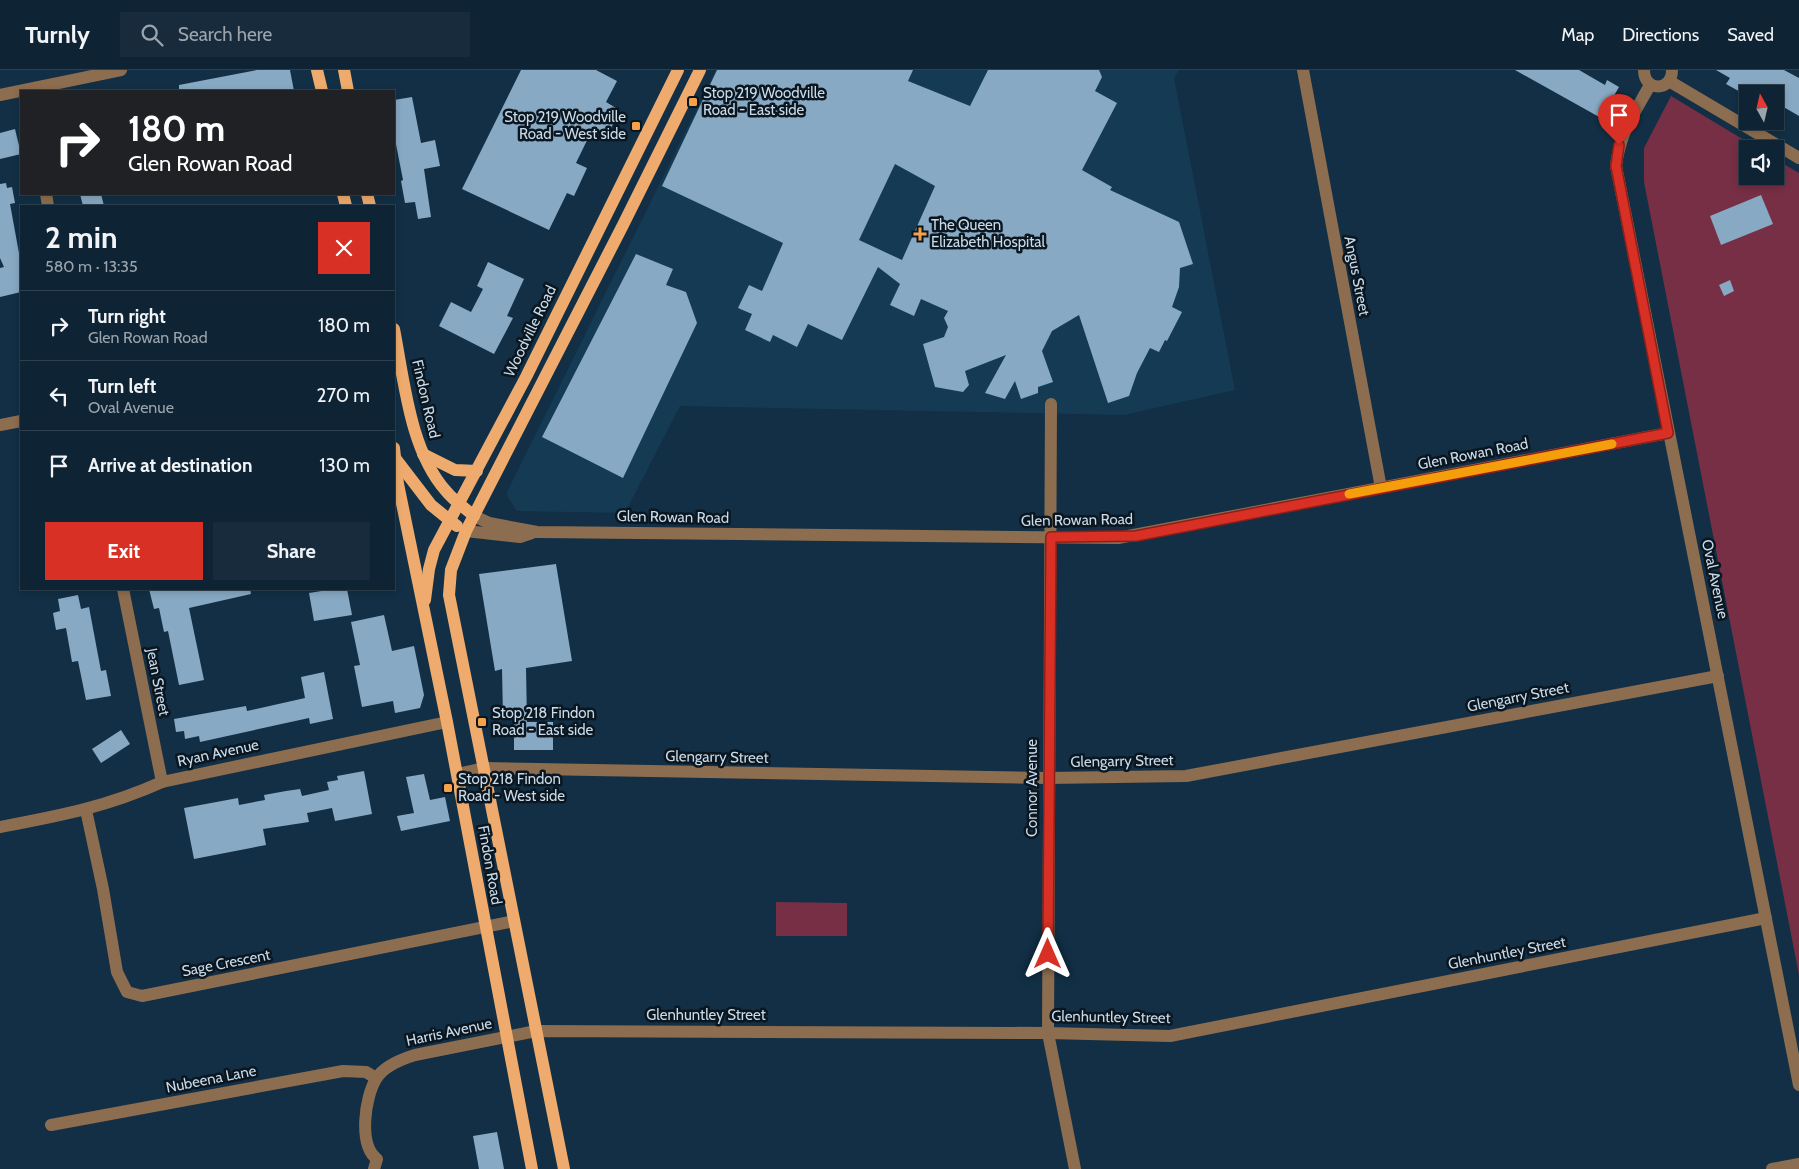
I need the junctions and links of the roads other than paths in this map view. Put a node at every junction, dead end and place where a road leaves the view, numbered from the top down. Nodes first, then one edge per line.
1 (121, 70) edge
2 (317, 70) edge
3 (344, 70) edge
4 (678, 70) edge
5 (700, 70) edge
6 (1303, 70) edge
7 (1644, 70) edge
8 (1670, 76) edge
9 (1650, 85) junction
10 (25, 90) edge
11 (322, 90) edge
12 (348, 90) edge
13 (20, 91) edge
14 (0, 95) edge
15 (1799, 158) edge
16 (395, 347) edge
17 (1051, 404) dead end
18 (20, 421) edge
19 (0, 426) edge
20 (1668, 433) junction
21 (395, 453) edge
22 (423, 454) junction
23 (477, 471) junction
24 (1382, 488) junction
25 (460, 504) junction
26 (474, 516) junction
27 (450, 522) junction
28 (466, 531) junction
29 (537, 532) junction
30 (1051, 537) junction
31 (123, 590) edge
32 (423, 609) junction
33 (1718, 676) junction
34 (447, 722) junction
35 (484, 768) junction
36 (457, 774) junction
37 (1048, 778) junction
38 (162, 782) junction
39 (86, 810) junction
40 (0, 827) edge
41 (1766, 918) junction
42 (514, 921) junction
43 (484, 928) junction
44 (536, 1031) junction
45 (1048, 1033) junction
46 (505, 1037) junction
47 (376, 1078) junction
48 (1799, 1085) edge
49 (51, 1125) dead end
50 (1799, 1164) edge
51 (374, 1169) edge
52 (532, 1169) edge
53 (564, 1169) edge
54 (1075, 1169) edge
55 (1772, 1169) edge

1 - 10 street
2 - 11 main road
3 - 12 main road
4 - 23 main road, Woodville Road
5 - 26 main road
6 - 24 street, Angus Street
7 - 9 street
8 - 9 street
8 - 15 street
9 - 20 street, Oval Avenue
13 - 14 street
16 - 22 main road, Findon Road
17 - 30 street, Connor Avenue
18 - 19 street
20 - 24 street, Glen Rowan Road
20 - 33 street, Oval Avenue
21 - 27 main road
21 - 32 main road, Findon Road
22 - 23 main road
22 - 25 main road, Findon Road
23 - 25 main road, Woodville Road
24 - 30 street, Glen Rowan Road
25 - 26 main road, Findon Road
25 - 27 main road, Woodville Road
26 - 28 main road
26 - 29 street, Glen Rowan Road
27 - 28 main road
27 - 32 main road, Woodville Road
28 - 29 street, Glen Rowan Road
28 - 35 main road, Findon Road
29 - 30 street, Glen Rowan Road
30 - 37 street, Connor Avenue
31 - 38 street, Jean Street
32 - 34 main road, Findon Road
33 - 37 street, Glengarry Street
33 - 41 street, Oval Avenue
34 - 36 main road, Findon Road
34 - 38 street, Ryan Avenue
35 - 36 street, Glengarry Street
35 - 37 street, Glengarry Street
35 - 42 main road, Findon Road
36 - 43 main road, Findon Road
37 - 45 street, Connor Avenue
38 - 39 street, Ryan Avenue
39 - 40 street, Ryan Avenue
39 - 43 street, Sage Crescent
41 - 45 street, Glenhuntley Street
41 - 48 street, Oval Avenue
42 - 43 street, Sage Crescent
42 - 44 main road, Findon Road
43 - 46 main road, Findon Road
44 - 45 street, Glenhuntley Street
44 - 46 street, Glenhuntley Street
44 - 53 main road, Findon Road
45 - 54 street, Connor Avenue
46 - 47 street, Harris Avenue
46 - 52 main road, Findon Road
47 - 49 street, Nubeena Lane
47 - 51 street
50 - 55 street

